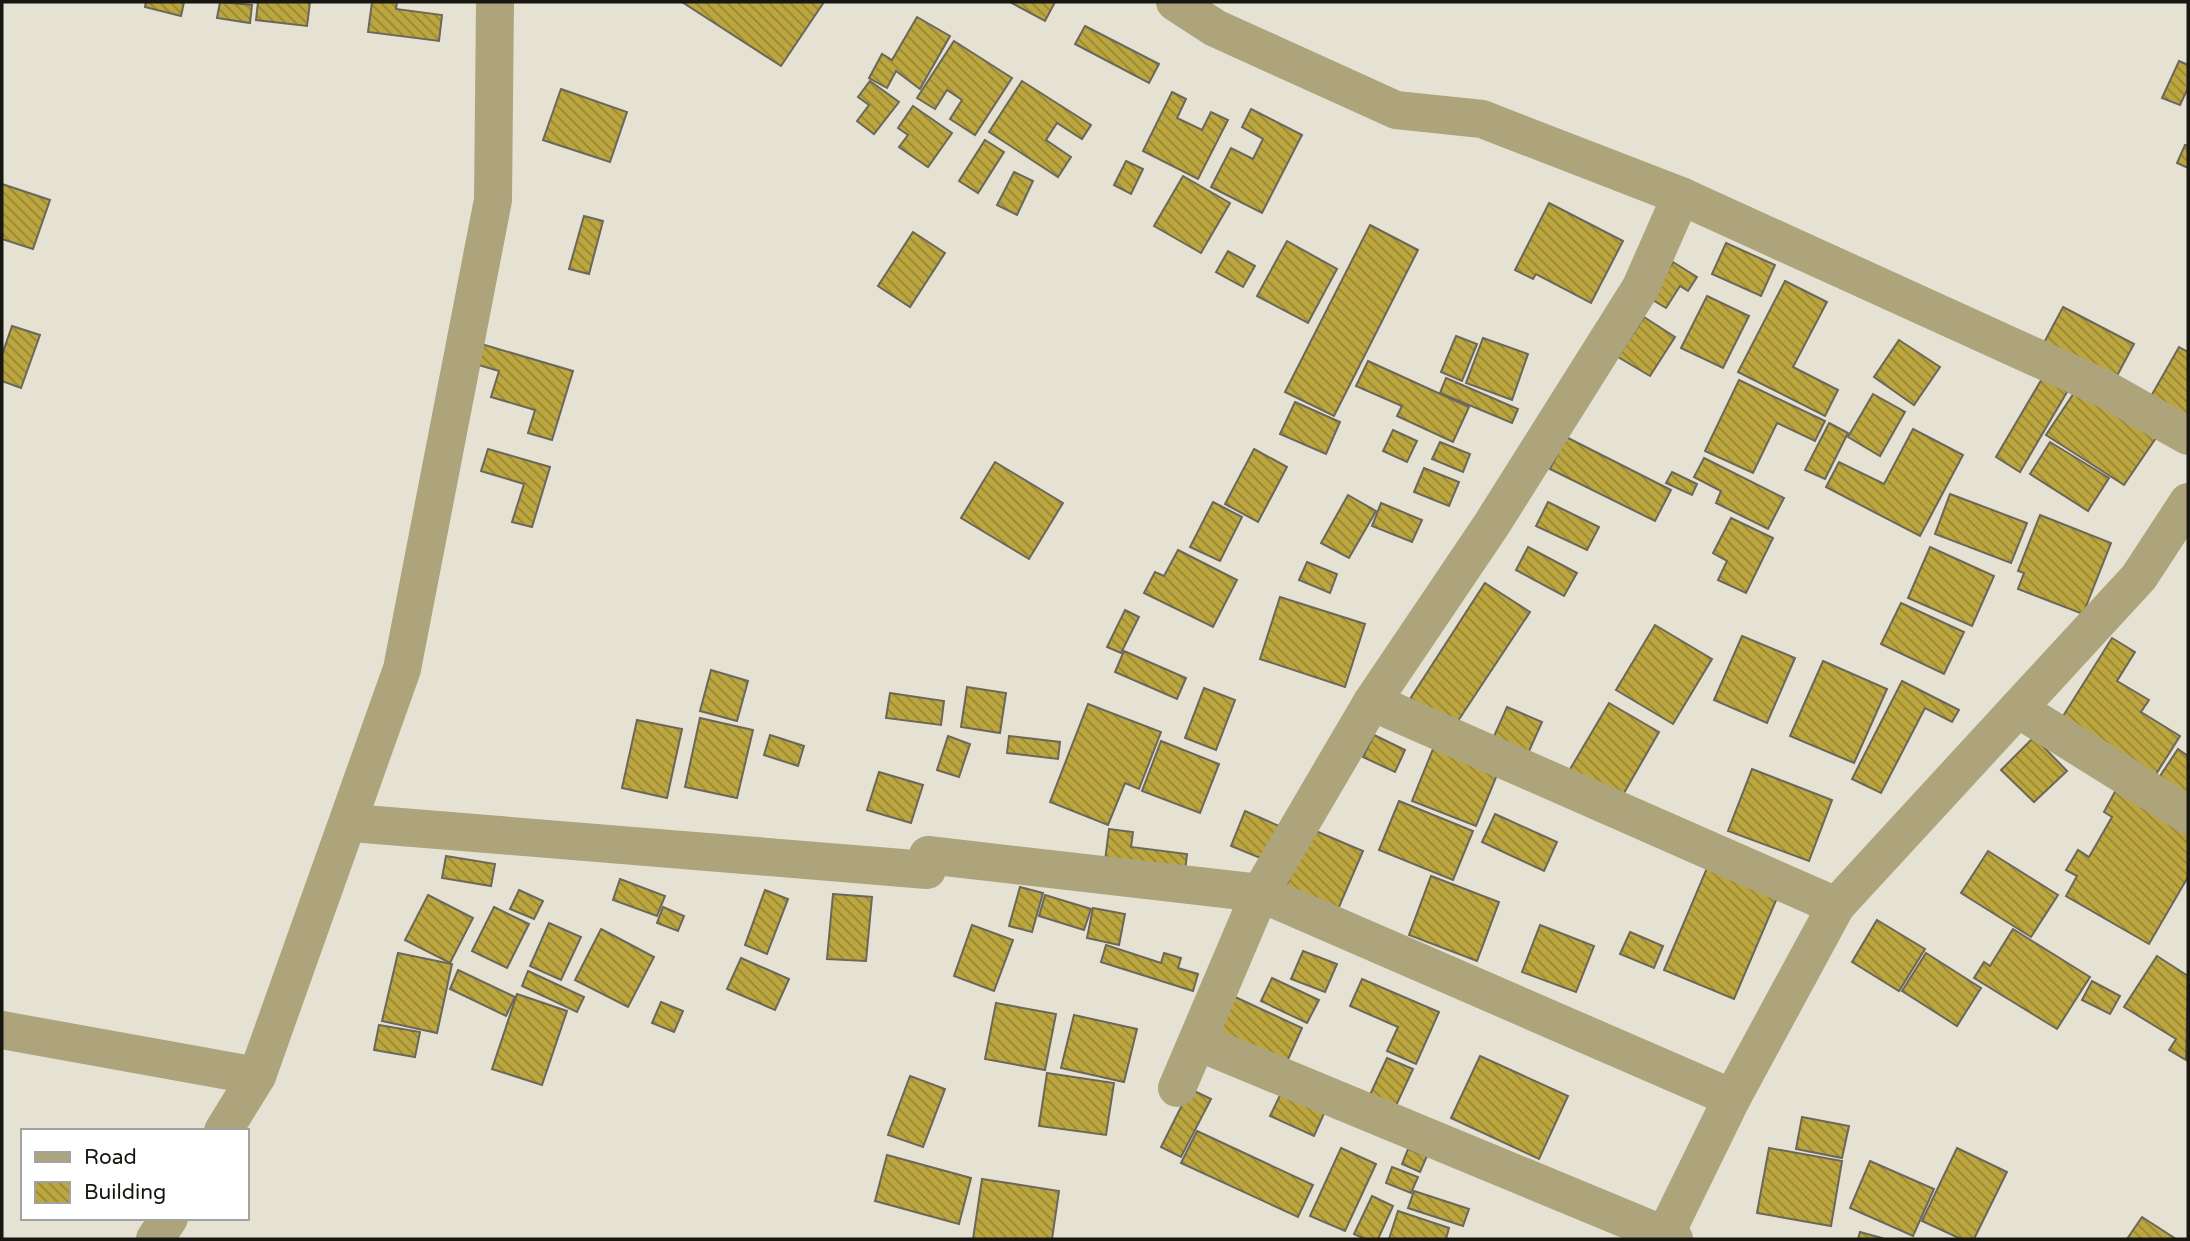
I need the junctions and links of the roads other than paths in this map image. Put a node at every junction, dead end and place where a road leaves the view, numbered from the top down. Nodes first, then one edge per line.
1 (495, 2) edge
2 (1175, 2) edge
3 (1681, 197) junction
4 (2188, 436) edge
5 (2188, 502) edge
6 (1372, 702) junction
7 (2018, 709) junction
8 (353, 808) junction
9 (2188, 815) edge
10 (1260, 893) junction
11 (1836, 906) junction
12 (2, 1030) edge
13 (1198, 1042) junction
14 (257, 1076) junction
15 (1177, 1088) dead end
16 (1732, 1098) junction
17 (224, 1129) edge
18 (168, 1220) edge
19 (1668, 1238) edge
20 (155, 1239) edge

1 - 8 street
2 - 3 street
3 - 4 street
3 - 6 street
5 - 7 street
6 - 10 street
6 - 11 street
7 - 9 street
7 - 11 street
8 - 10 street
8 - 14 street
10 - 13 street
10 - 16 street
11 - 16 street
12 - 14 street
13 - 15 street
13 - 19 street
14 - 17 street
16 - 19 street
18 - 20 street

